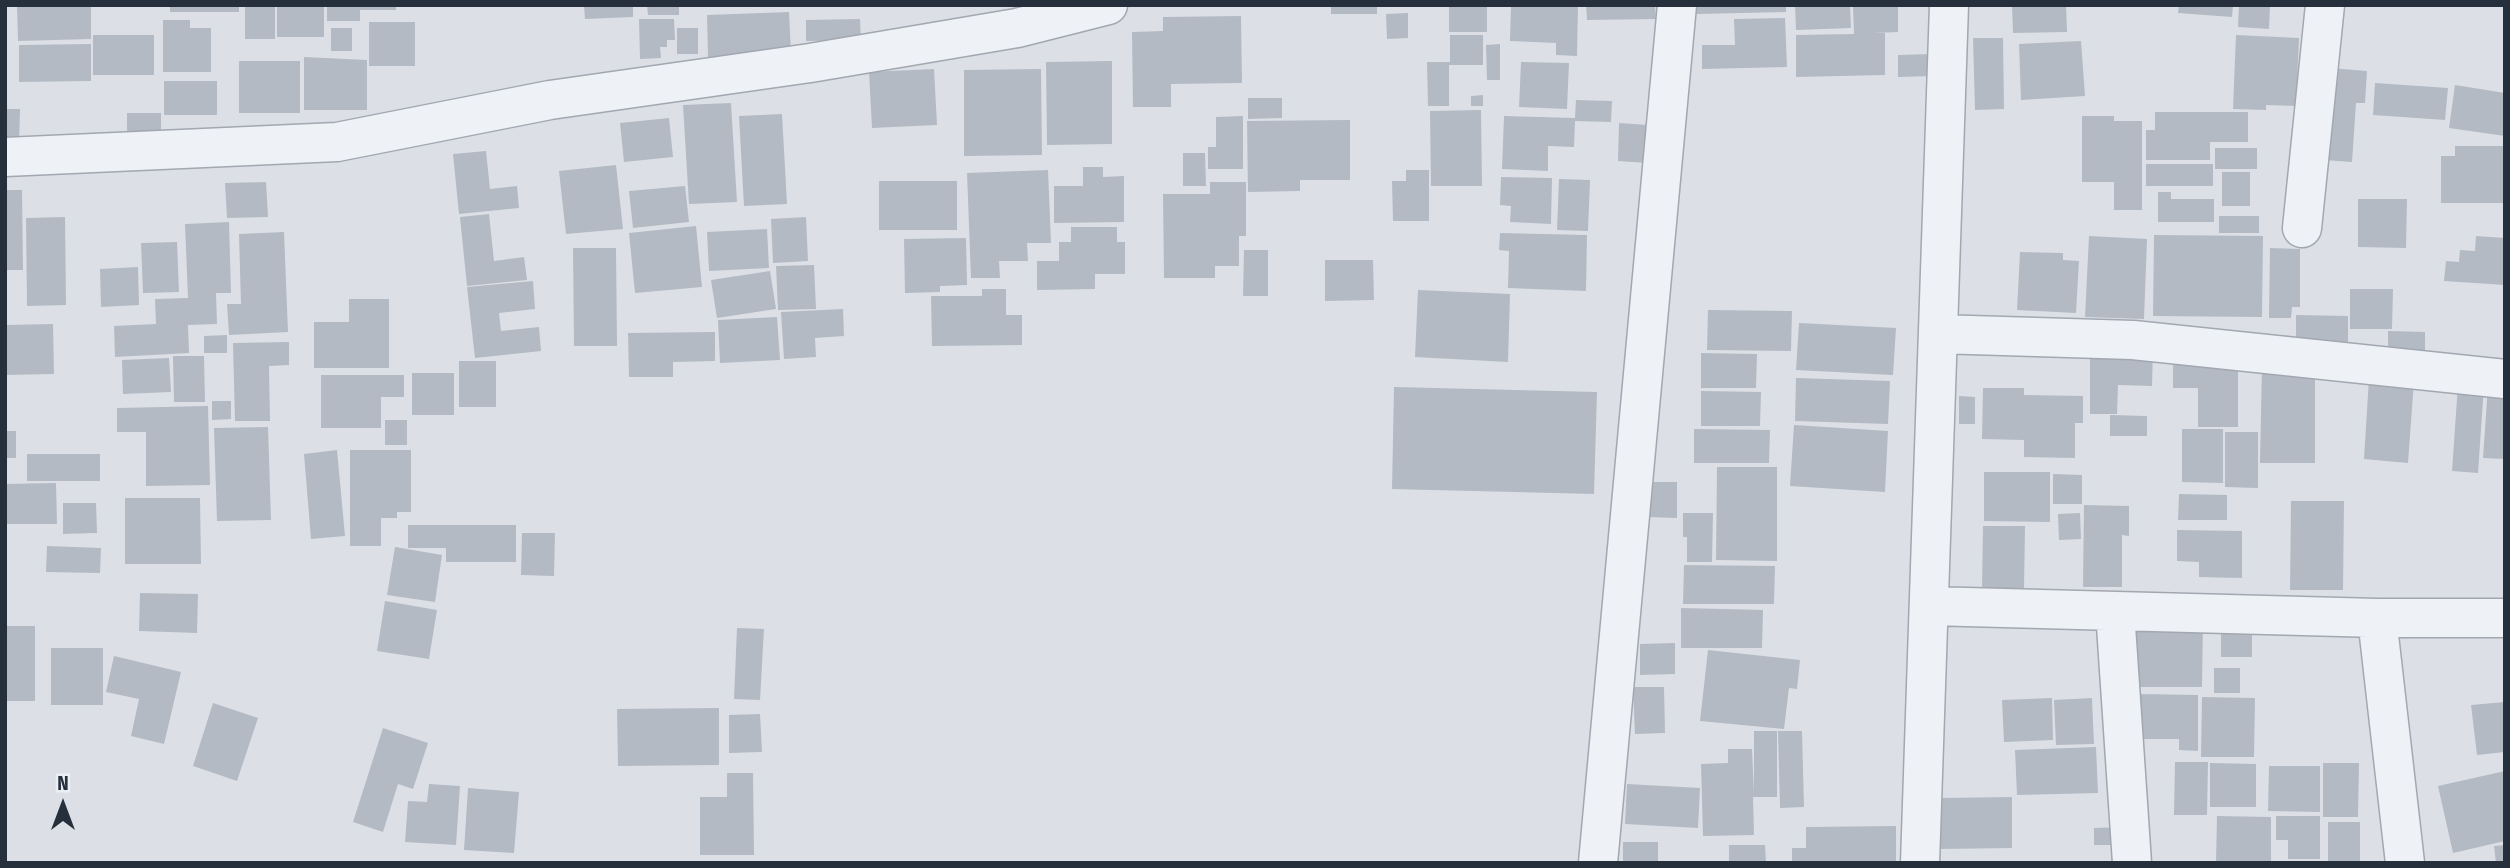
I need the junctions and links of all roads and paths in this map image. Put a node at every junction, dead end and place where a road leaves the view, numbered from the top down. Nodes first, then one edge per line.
1 (1108, 5) edge
2 (1677, 5) edge
3 (1949, 5) edge
4 (2325, 5) edge
5 (5, 157) edge
6 (2302, 228) dead end
7 (1938, 334) junction
8 (2505, 379) edge
9 (1929, 606) junction
10 (2115, 611) junction
11 (2377, 618) junction
12 (2505, 618) edge
13 (1598, 863) edge
14 (1920, 863) edge
15 (2132, 863) edge
16 (2405, 863) edge

1 - 5 street
2 - 13 street
3 - 7 street
4 - 6 street
7 - 8 street
7 - 9 street
9 - 10 street
9 - 14 street
10 - 11 street
10 - 15 street
11 - 12 street
11 - 16 street

